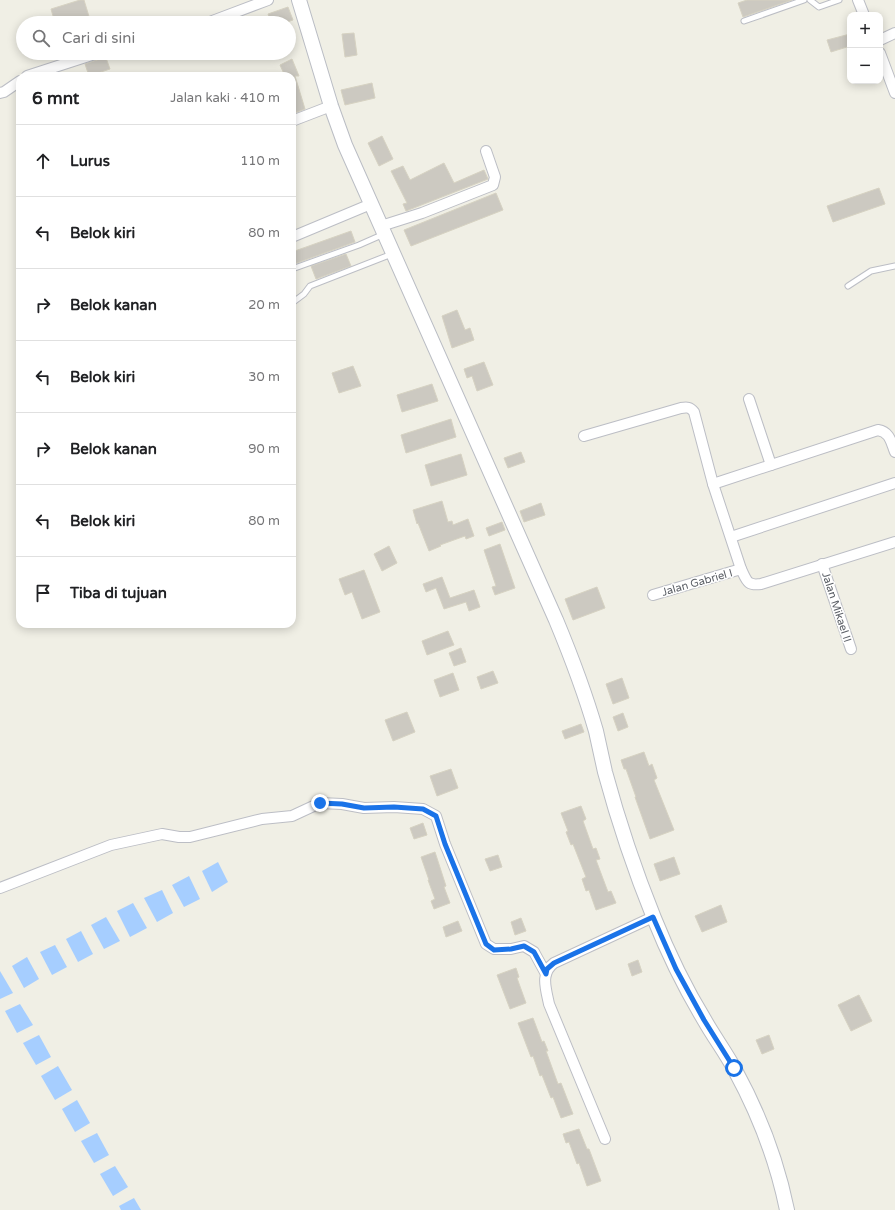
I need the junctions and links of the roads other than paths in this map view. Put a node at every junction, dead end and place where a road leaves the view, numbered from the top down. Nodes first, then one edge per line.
1 (268, 0) edge
2 (299, 0) edge
3 (804, 0) edge
4 (810, 0) edge
5 (840, 0) edge
6 (858, 0) edge
7 (863, 12) edge
8 (226, 16) edge
9 (744, 21) dead end
10 (895, 33) edge
11 (883, 39) edge
12 (76, 60) edge
13 (883, 61) edge
14 (39, 72) edge
15 (16, 83) edge
16 (0, 93) edge
17 (895, 93) edge
18 (331, 106) junction
19 (296, 119) edge
20 (486, 150) dead end
21 (372, 204) junction
22 (383, 230) junction
23 (296, 235) edge
24 (393, 253) junction
25 (895, 266) edge
26 (296, 268) edge
27 (848, 286) dead end
28 (296, 300) edge
29 (749, 399) dead end
30 (584, 436) dead end
31 (895, 452) edge
32 (771, 465) junction
33 (895, 483) edge
34 (713, 484) junction
35 (731, 537) junction
36 (895, 542) edge
37 (822, 564) junction
38 (740, 569) junction
39 (653, 595) dead end
40 (851, 649) dead end
41 (0, 888) edge
42 (653, 917) junction
43 (546, 974) junction
44 (605, 1139) dead end
45 (787, 1210) edge

1 - 8 street
2 - 18 street
3 - 9 lane
4 - 5 lane
6 - 7 street
10 - 11 street
12 - 14 street
13 - 17 street
15 - 16 street
18 - 19 street
18 - 21 street
20 - 22 street
21 - 22 street
21 - 23 street
22 - 24 street
22 - 26 lane
24 - 28 lane
24 - 42 street
25 - 27 lane
29 - 32 street
30 - 34 street
31 - 32 street
32 - 34 street
33 - 35 street
34 - 35 street
35 - 38 street
36 - 37 street
37 - 38 street
37 - 40 street, Jalan Mikael II
38 - 39 street, Jalan Gabriel I
41 - 43 street
42 - 43 street
42 - 45 street
43 - 44 street

